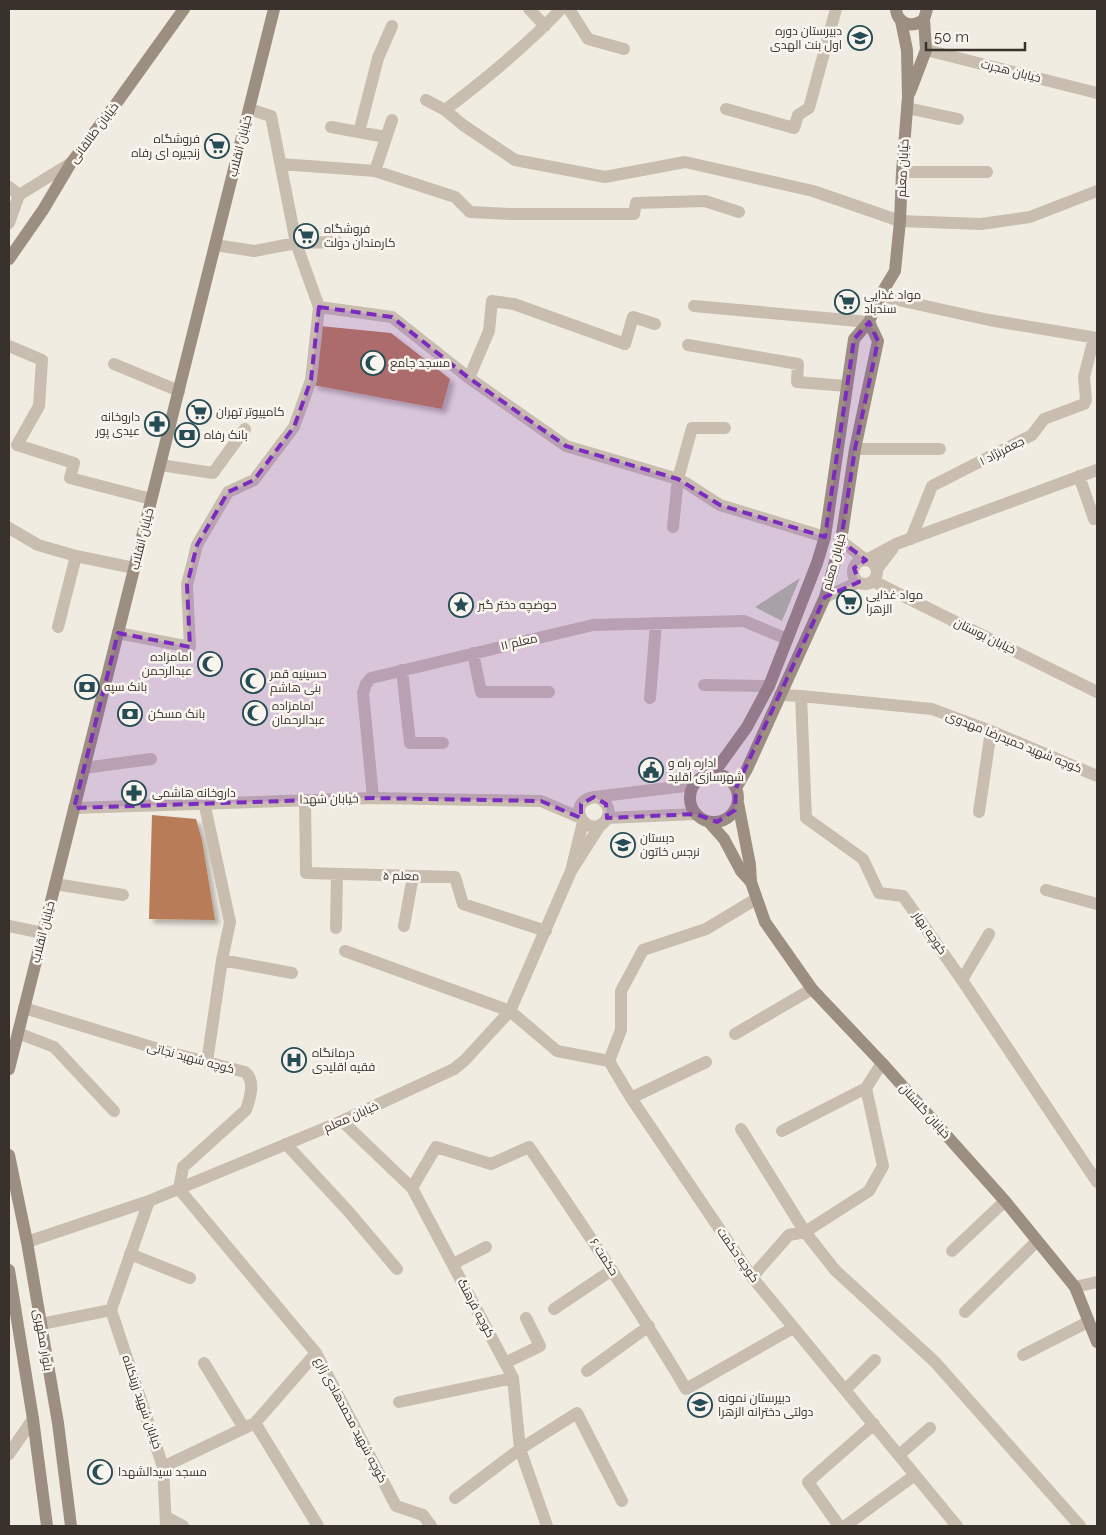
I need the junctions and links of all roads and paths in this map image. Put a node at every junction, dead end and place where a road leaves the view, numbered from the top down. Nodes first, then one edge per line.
1 (184, 9) edge
2 (274, 9) edge
3 (529, 9) edge
4 (561, 9) edge
5 (569, 9) edge
6 (836, 9) edge
7 (896, 14) edge
8 (925, 14) edge
9 (392, 26) dead end
10 (545, 26) junction
11 (624, 49) dead end
12 (907, 50) junction
13 (926, 50) junction
14 (1097, 93) edge
15 (426, 100) dead end
16 (907, 102) junction
17 (249, 109) junction
18 (445, 110) junction
19 (726, 110) dead end
20 (958, 119) dead end
21 (392, 120) dead end
22 (331, 127) dead end
23 (359, 132) junction
24 (386, 137) junction
25 (71, 163) junction
26 (281, 164) junction
27 (375, 171) junction
28 (902, 172) junction
29 (987, 172) dead end
30 (14, 191) edge
31 (1097, 191) edge
32 (739, 212) dead end
33 (900, 221) junction
34 (9, 223) edge
35 (337, 242) dead end
36 (296, 243) junction
37 (215, 245) junction
38 (9, 259) edge
39 (880, 296) junction
40 (694, 306) dead end
41 (319, 307) junction
42 (869, 322) junction
43 (655, 324) dead end
44 (1096, 338) edge
45 (688, 345) dead end
46 (9, 346) edge
47 (114, 364) dead end
48 (470, 378) junction
49 (846, 386) junction
50 (179, 391) junction
51 (725, 428) dead end
52 (246, 429) dead end
53 (13, 448) edge
54 (855, 449) junction
55 (940, 449) dead end
56 (160, 465) junction
57 (1097, 470) edge
58 (1079, 476) junction
59 (678, 479) junction
60 (151, 499) junction
61 (1094, 519) dead end
62 (672, 527) dead end
63 (9, 528) edge
64 (825, 537) junction
65 (911, 539) junction
66 (841, 541) junction
67 (896, 544) junction
68 (76, 556) junction
69 (866, 560) junction
70 (134, 568) junction
71 (875, 575) junction
72 (859, 582) junction
73 (824, 597) junction
74 (656, 623) junction
75 (58, 627) dead end
76 (118, 633) junction
77 (787, 639) junction
78 (473, 653) junction
79 (402, 670) junction
80 (704, 684) dead end
81 (769, 686) junction
82 (549, 692) dead end
83 (1097, 692) edge
84 (780, 695) junction
85 (801, 696) junction
86 (650, 698) dead end
87 (992, 731) junction
88 (443, 743) dead end
89 (151, 759) dead end
90 (84, 768) junction
91 (713, 774) junction
92 (1097, 776) edge
93 (694, 785) junction
94 (736, 788) junction
95 (594, 797) junction
96 (373, 798) junction
97 (305, 800) junction
98 (204, 802) junction
99 (738, 803) junction
100 (74, 808) junction
101 (979, 812) dead end
102 (696, 814) junction
103 (582, 820) junction
104 (604, 821) junction
105 (709, 822) junction
106 (571, 871) junction
107 (337, 875) junction
108 (413, 876) junction
109 (751, 882) junction
110 (55, 884) junction
111 (1046, 890) dead end
112 (123, 895) dead end
113 (756, 899) junction
114 (1097, 904) edge
115 (9, 926) edge
116 (404, 926) dead end
117 (336, 928) dead end
118 (546, 931) junction
119 (43, 933) junction
120 (989, 934) dead end
121 (345, 951) dead end
122 (222, 960) junction
123 (292, 973) dead end
124 (962, 980) junction
125 (812, 990) junction
126 (24, 1008) junction
127 (510, 1011) junction
128 (18, 1033) junction
129 (735, 1034) dead end
130 (608, 1061) junction
131 (207, 1062) junction
132 (706, 1062) dead end
133 (882, 1063) junction
134 (9, 1067) edge
135 (866, 1088) junction
136 (631, 1098) junction
137 (114, 1111) dead end
138 (342, 1122) junction
139 (741, 1129) dead end
140 (782, 1131) dead end
141 (286, 1144) junction
142 (9, 1155) edge
143 (1097, 1182) edge
144 (412, 1188) junction
145 (179, 1189) junction
146 (1005, 1201) junction
147 (149, 1202) junction
148 (805, 1232) junction
149 (1037, 1241) junction
150 (27, 1242) junction
151 (486, 1247) dead end
152 (952, 1251) dead end
153 (130, 1254) junction
154 (453, 1264) junction
155 (398, 1269) dead end
156 (9, 1270) edge
157 (612, 1270) junction
158 (752, 1277) junction
159 (190, 1278) dead end
160 (1097, 1282) edge
161 (1075, 1287) junction
162 (554, 1309) dead end
163 (111, 1310) junction
164 (965, 1312) dead end
165 (526, 1318) dead end
166 (1088, 1322) junction
167 (40, 1324) junction
168 (649, 1326) junction
169 (793, 1328) junction
170 (1097, 1342) edge
171 (316, 1353) junction
172 (1022, 1355) dead end
173 (875, 1360) dead end
174 (204, 1363) dead end
175 (505, 1363) junction
176 (587, 1371) dead end
177 (513, 1378) junction
178 (845, 1390) junction
179 (399, 1402) dead end
180 (33, 1419) junction
181 (874, 1424) junction
182 (249, 1426) junction
183 (930, 1428) dead end
184 (520, 1449) junction
185 (9, 1454) edge
186 (899, 1455) junction
187 (164, 1467) junction
188 (915, 1476) junction
189 (455, 1498) dead end
190 (622, 1501) dead end
191 (166, 1522) edge
192 (47, 1526) edge
193 (71, 1526) edge
194 (183, 1526) edge
195 (318, 1526) edge
196 (431, 1526) edge
197 (547, 1526) edge
198 (839, 1526) edge
199 (845, 1526) edge
200 (957, 1526) edge
201 (1080, 1526) edge

1 - 25 main road, خیابان طالقانی
2 - 17 main road, خیابان انقلاب
3 - 10 street
4 - 10 street
5 - 11 street
6 - 19 street
7 - 8 main road
7 - 12 main road, خیابان معلم
8 - 13 main road, خیابان معلم
9 - 23 street
10 - 18 street
12 - 13 main road
12 - 16 main road, خیابان معلم
13 - 14 street, خیابان هجرت
13 - 16 main road, خیابان معلم
15 - 18 street
16 - 20 street
16 - 28 main road, خیابان معلم
17 - 26 street
17 - 37 main road, خیابان انقلاب
18 - 33 street
21 - 24 street
22 - 23 street
23 - 24 street
24 - 27 street
25 - 30 street
25 - 38 main road, خیابان طالقانی
26 - 27 street
26 - 36 street
27 - 32 street
28 - 29 street
28 - 33 main road, خیابان معلم
30 - 34 street
31 - 33 street
33 - 39 main road, خیابان معلم
35 - 36 street
36 - 37 street
36 - 41 street
37 - 50 main road, خیابان انقلاب
39 - 42 main road, خیابان معلم
39 - 44 street
40 - 42 street
41 - 48 street
41 - 76 street
42 - 49 main road, خیابان معلم
42 - 54 main road, خیابان معلم
43 - 48 street
44 - 65 street, جعفرنژاد ۱
45 - 49 street
46 - 53 street
47 - 50 street
48 - 59 street
49 - 64 main road, خیابان معلم
50 - 56 main road, خیابان انقلاب
51 - 59 street
52 - 56 street
53 - 60 street
54 - 55 street
54 - 66 main road, خیابان معلم
56 - 60 main road, خیابان انقلاب
57 - 58 street
58 - 61 street
58 - 65 street
59 - 62 street
59 - 64 street
60 - 70 main road, خیابان انقلاب
63 - 68 street
64 - 77 main road, خیابان معلم
65 - 67 street
66 - 69 street
66 - 73 main road, خیابان معلم
67 - 69 street
67 - 71 street
68 - 70 street
68 - 75 street
69 - 71 street
69 - 72 street
70 - 76 main road, خیابان انقلاب
71 - 72 street
71 - 83 street, خیابان بوستان
72 - 73 street
73 - 84 main road, خیابان معلم
74 - 77 street, معلم ۱۱
74 - 78 street, معلم ۱۱
74 - 86 street
76 - 90 main road, خیابان انقلاب
77 - 81 main road, خیابان معلم
78 - 79 street, معلم ۱۱
78 - 82 street
79 - 88 street
79 - 96 street, معلم ۱۱
80 - 81 street
81 - 91 main road, خیابان معلم
84 - 85 street, کوچه شهید حمیدرضا مهدوی
84 - 94 main road, خیابان معلم
85 - 87 street, کوچه شهید حمیدرضا مهدوی
85 - 124 street, کوچه بهار
87 - 92 street, کوچه شهید حمیدرضا مهدوی
87 - 101 street
89 - 90 street
90 - 100 main road, خیابان انقلاب
91 - 93 main road
91 - 94 main road
93 - 95 street
93 - 102 main road
94 - 99 main road
95 - 103 street
95 - 104 street
96 - 97 street, خیابان شهدا
96 - 103 street, خیابان شهدا
97 - 98 street, خیابان شهدا
97 - 107 street, معلم ۵
98 - 100 street, خیابان شهدا
98 - 122 street
99 - 105 main road
99 - 109 main road
100 - 110 main road, خیابان انقلاب
102 - 104 street
102 - 105 main road
103 - 104 street
103 - 106 street, خیابان معلم
104 - 106 street, خیابان معلم
105 - 109 main road
106 - 118 street, خیابان معلم
107 - 108 street, معلم ۵
107 - 117 street
108 - 116 street
108 - 118 street, معلم ۵
109 - 113 main road, خیابان گلستان
110 - 112 street
110 - 119 main road, خیابان انقلاب
111 - 114 street
113 - 125 main road, خیابان گلستان
113 - 130 street
115 - 119 street
118 - 127 street, خیابان معلم
119 - 126 main road, خیابان انقلاب
120 - 124 street
121 - 127 street
122 - 123 street
122 - 131 street
124 - 143 street, کوچه بهار
125 - 129 street
125 - 133 main road, خیابان گلستان
126 - 128 main road, خیابان انقلاب
126 - 131 street, کوچه شهید نجاتی
127 - 130 street
127 - 138 street, خیابان معلم
128 - 134 main road, خیابان انقلاب
128 - 137 street
130 - 136 street, کوچه حکمت
131 - 145 street, کوچه شهید نجاتی
132 - 136 street
133 - 135 street
133 - 146 main road, خیابان گلستان
135 - 140 street
135 - 148 street
136 - 158 street, کوچه حکمت
138 - 141 street, خیابان معلم
138 - 144 street, کوچه فرهنگ
139 - 148 street
141 - 145 street, خیابان معلم
141 - 155 street
142 - 150 main road, بلوار مطهری
144 - 154 street, کوچه فرهنگ
144 - 157 street, حکمت ۶
145 - 147 street, خیابان معلم
145 - 171 street, کوچه شهید محمدهادی زارع
146 - 149 main road, خیابان گلستان
146 - 152 street
147 - 150 street, خیابان معلم
147 - 153 street
148 - 158 street
148 - 201 street
149 - 161 main road, خیابان گلستان
149 - 164 street
150 - 167 main road, بلوار مطهری
151 - 154 street
153 - 159 street
153 - 163 street
154 - 175 street, کوچه فرهنگ
156 - 180 main road, بلوار مطهری
157 - 162 street
157 - 168 street, حکمت ۶
158 - 169 street, کوچه حکمت
160 - 161 street
161 - 166 main road, خیابان گلستان
163 - 167 street
163 - 187 street, خیابان شهید زرینکلاه
165 - 175 street
166 - 170 main road, خیابان گلستان
166 - 172 street
167 - 193 main road, بلوار مطهری
168 - 169 street, حکمت ۶
168 - 176 street
169 - 178 street, کوچه حکمت
171 - 182 street
171 - 196 street, کوچه شهید محمدهادی زارع
173 - 178 street
174 - 182 street
175 - 177 street, کوچه فرهنگ
177 - 179 street
177 - 184 street, کوچه فرهنگ
178 - 181 street, کوچه حکمت
180 - 185 street
180 - 192 main road, بلوار مطهری
181 - 186 street, کوچه حکمت
181 - 198 street
182 - 187 street
182 - 195 street
183 - 186 street
184 - 189 street
184 - 190 street
184 - 197 street, کوچه فرهنگ
186 - 188 street, کوچه حکمت
187 - 191 street, خیابان شهید زرینکلاه
188 - 199 street
188 - 200 street, کوچه حکمت
191 - 194 street

